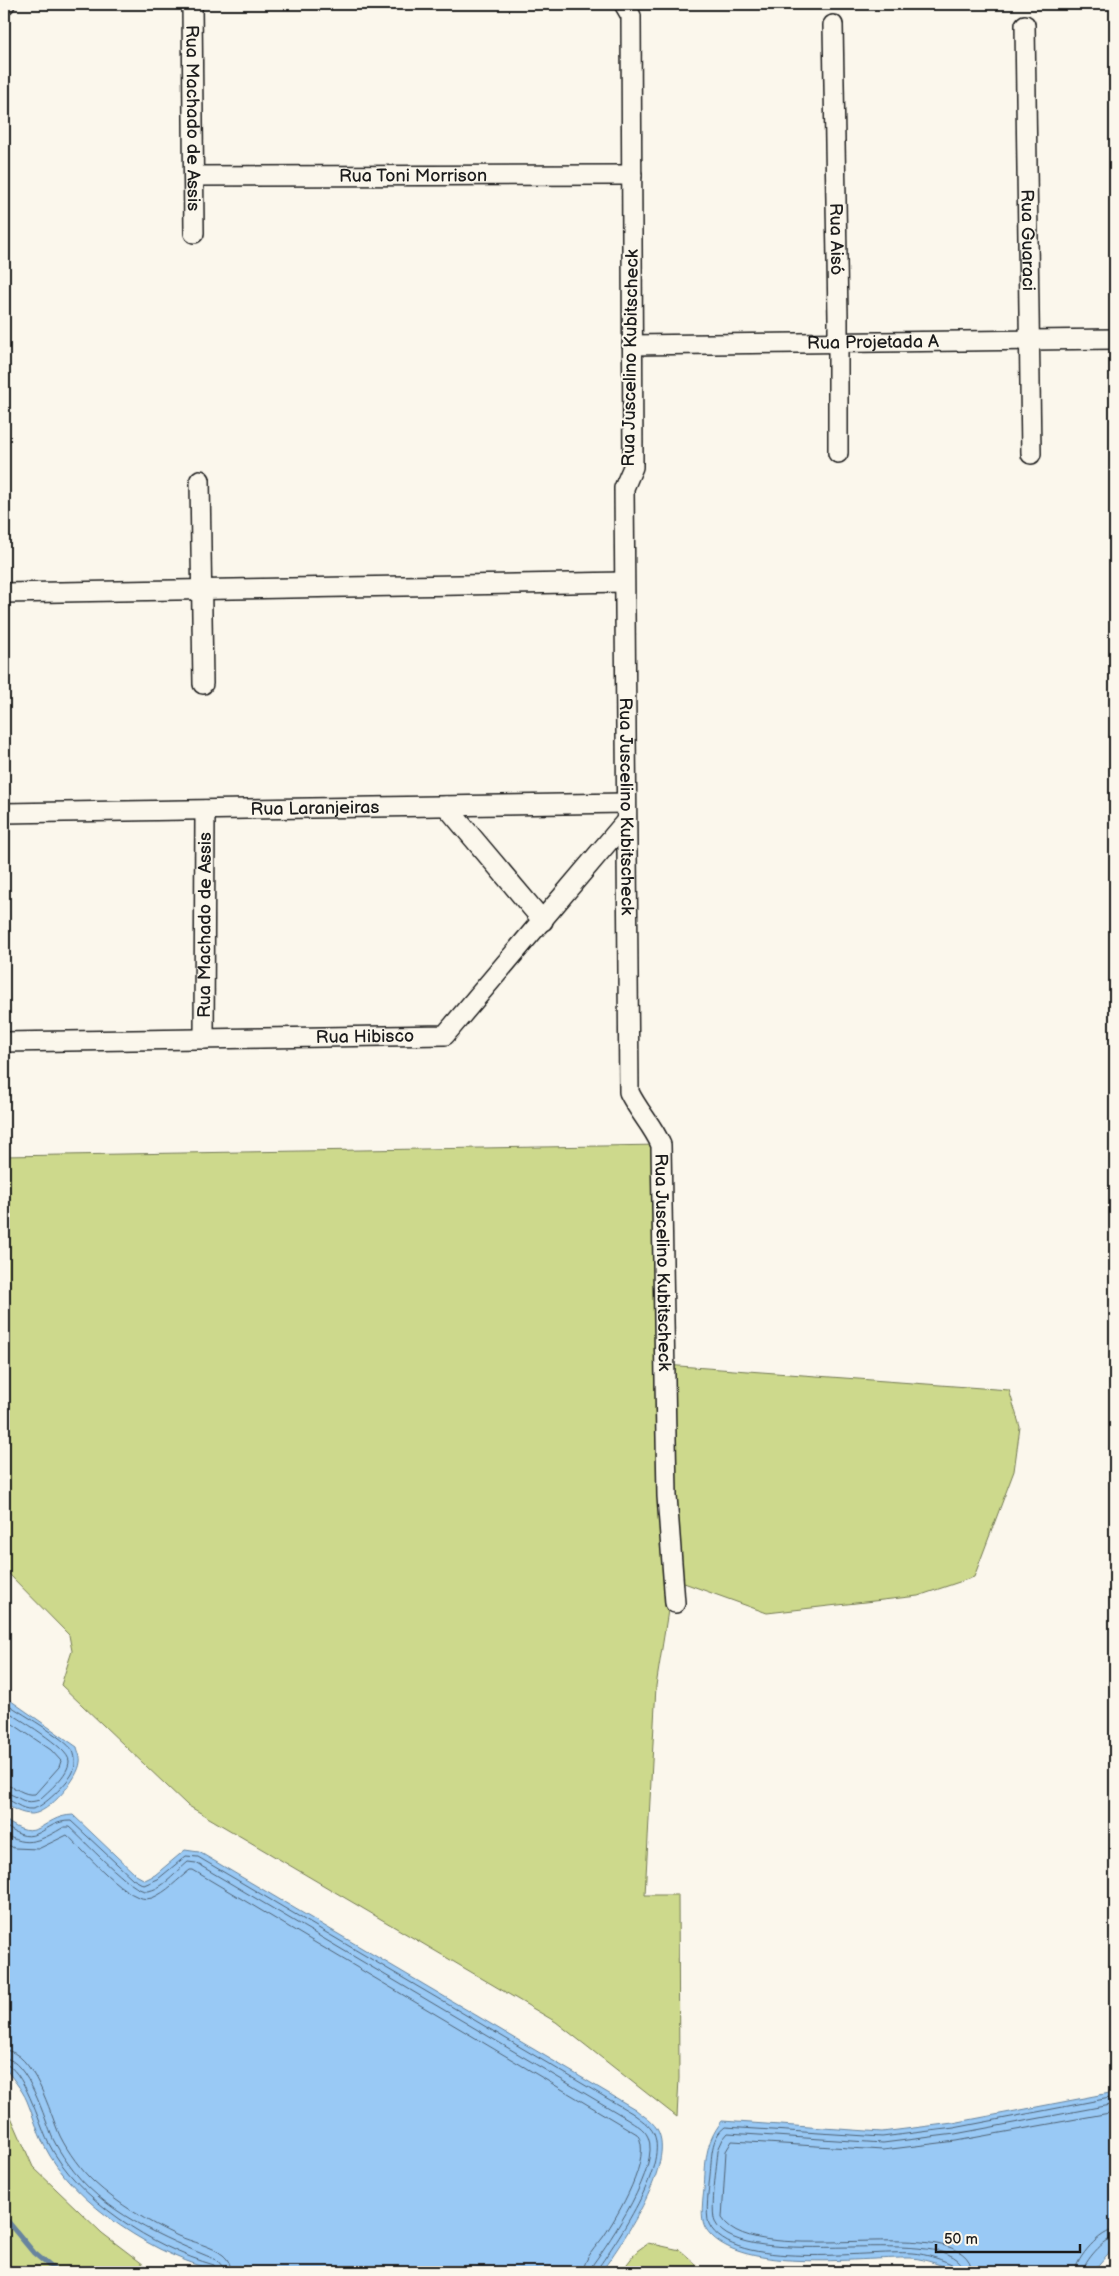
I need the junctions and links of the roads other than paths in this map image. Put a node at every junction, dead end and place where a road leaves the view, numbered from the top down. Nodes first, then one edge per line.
1 (192, 4) edge
2 (624, 4) edge
3 (833, 25) dead end
4 (1025, 25) dead end
5 (194, 176) junction
6 (632, 176) junction
7 (194, 232) dead end
8 (1115, 339) edge
9 (1030, 340) junction
10 (838, 342) junction
11 (632, 345) junction
12 (838, 453) dead end
13 (1031, 454) dead end
14 (200, 480) dead end
15 (624, 582) junction
16 (202, 589) junction
17 (4, 593) edge
18 (204, 684) dead end
19 (446, 806) junction
20 (205, 810) junction
21 (626, 812) junction
22 (4, 813) edge
23 (543, 921) junction
24 (204, 1039) junction
25 (4, 1042) edge
26 (675, 1604) dead end

1 - 5 street, Rua Machado de Assis
2 - 6 street, Rua Juscelino Kubitscheck
3 - 10 street, Rua Aisó
4 - 9 street, Rua Guaraci
5 - 6 street, Rua Toni Morrison
5 - 7 street, Rua Machado de Assis
6 - 11 street, Rua Juscelino Kubitscheck
8 - 9 street, Rua Projetada A
9 - 10 street, Rua Projetada A
9 - 13 street, Rua Guaraci
10 - 11 street, Rua Projetada A
10 - 12 street, Rua Aisó
11 - 15 street, Rua Juscelino Kubitscheck
14 - 16 street
15 - 16 street
15 - 21 street, Rua Juscelino Kubitscheck
16 - 17 street
16 - 18 street
19 - 20 street, Rua Laranjeiras
19 - 21 street, Rua Laranjeiras
19 - 23 street
20 - 22 street, Rua Laranjeiras
20 - 24 street, Rua Machado de Assis
21 - 23 street, Rua Hibisco
21 - 26 street, Rua Juscelino Kubitscheck
23 - 24 street, Rua Hibisco
24 - 25 street, Rua Hibisco

